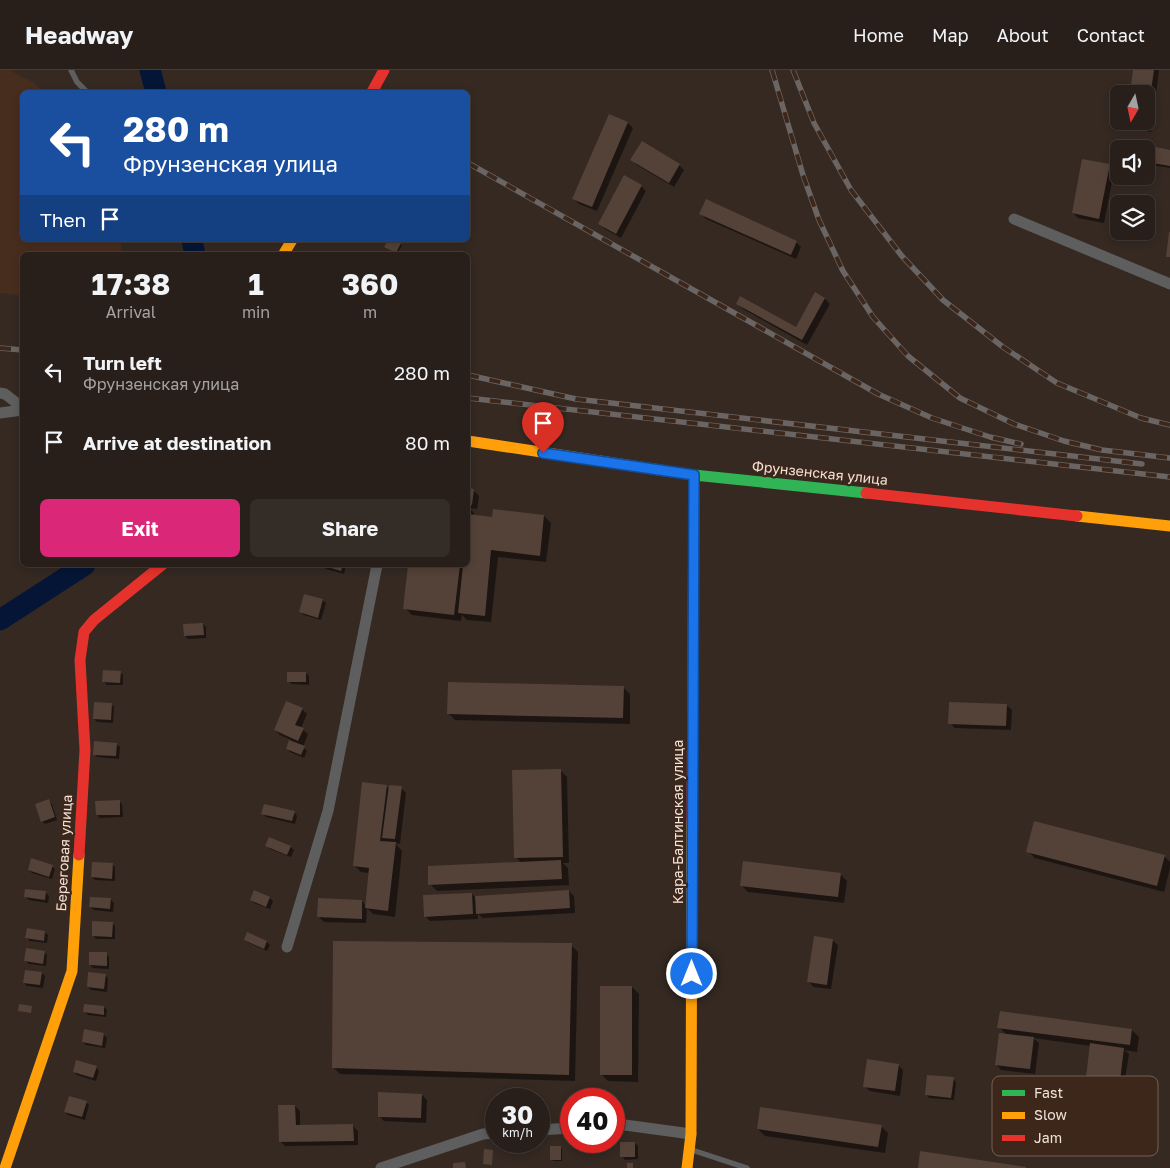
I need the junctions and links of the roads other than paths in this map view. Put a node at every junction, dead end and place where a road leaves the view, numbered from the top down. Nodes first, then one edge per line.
1 (71, 70) edge
2 (384, 70) edge
3 (85, 90) edge
4 (373, 90) edge
5 (1014, 220) dead end
6 (1170, 284) edge
7 (0, 393) edge
8 (20, 406) edge
9 (20, 408) edge
10 (0, 413) edge
11 (470, 441) edge
12 (694, 475) junction
13 (1170, 526) edge
14 (160, 567) edge
15 (377, 567) edge
16 (287, 947) dead end
17 (625, 1125) edge
18 (485, 1134) edge
19 (691, 1134) junction
20 (689, 1149) junction
21 (5, 1168) edge
22 (381, 1168) edge
23 (686, 1168) edge
24 (747, 1168) edge

1 - 3 lane
2 - 4 street
5 - 6 street
7 - 8 street
9 - 10 street
11 - 12 street, Фрунзенская улица
12 - 13 street, Фрунзенская улица
12 - 19 street, Кара-Балтинская улица
14 - 21 street, Береговая улица
15 - 16 street
17 - 19 street
18 - 22 street
19 - 20 street, Кара-Балтинская улица
20 - 23 street, Кара-Балтинская улица
20 - 24 lane

